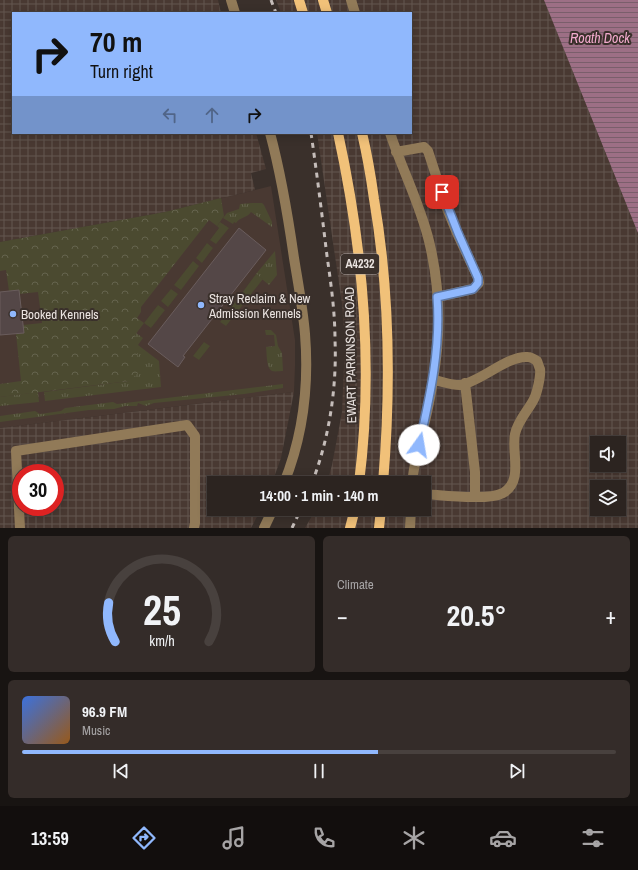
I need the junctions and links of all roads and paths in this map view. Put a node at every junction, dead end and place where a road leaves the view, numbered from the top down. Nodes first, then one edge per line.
1 (231, 0) edge
2 (298, 0) edge
3 (323, 0) edge
4 (351, 0) edge
5 (235, 12) edge
6 (303, 12) edge
7 (328, 12) edge
8 (355, 12) edge
9 (270, 134) edge
10 (338, 134) edge
11 (362, 134) edge
12 (390, 134) edge
13 (396, 152) junction
14 (437, 297) junction
15 (433, 380) junction
16 (465, 383) junction
17 (286, 476) edge
18 (360, 476) edge
19 (383, 476) edge
20 (413, 476) edge
21 (431, 494) edge
22 (475, 497) junction
23 (270, 516) edge
24 (353, 516) edge
25 (380, 516) edge
26 (410, 516) edge
27 (20, 528) edge
28 (194, 528) edge
29 (264, 528) edge
30 (350, 528) edge
31 (379, 528) edge
32 (410, 528) edge

1 - 5 street
2 - 6 main road
3 - 7 main road
4 - 8 street
9 - 17 street
10 - 18 main road, EWART PARKINSON ROAD / A4232
11 - 19 main road, A4232
12 - 13 street
13 - 14 street
13 - 14 street
14 - 15 street
15 - 16 street
15 - 20 street
16 - 22 street
16 - 22 street
21 - 22 street
23 - 29 street
24 - 30 main road
25 - 31 main road
26 - 32 street
27 - 28 street

